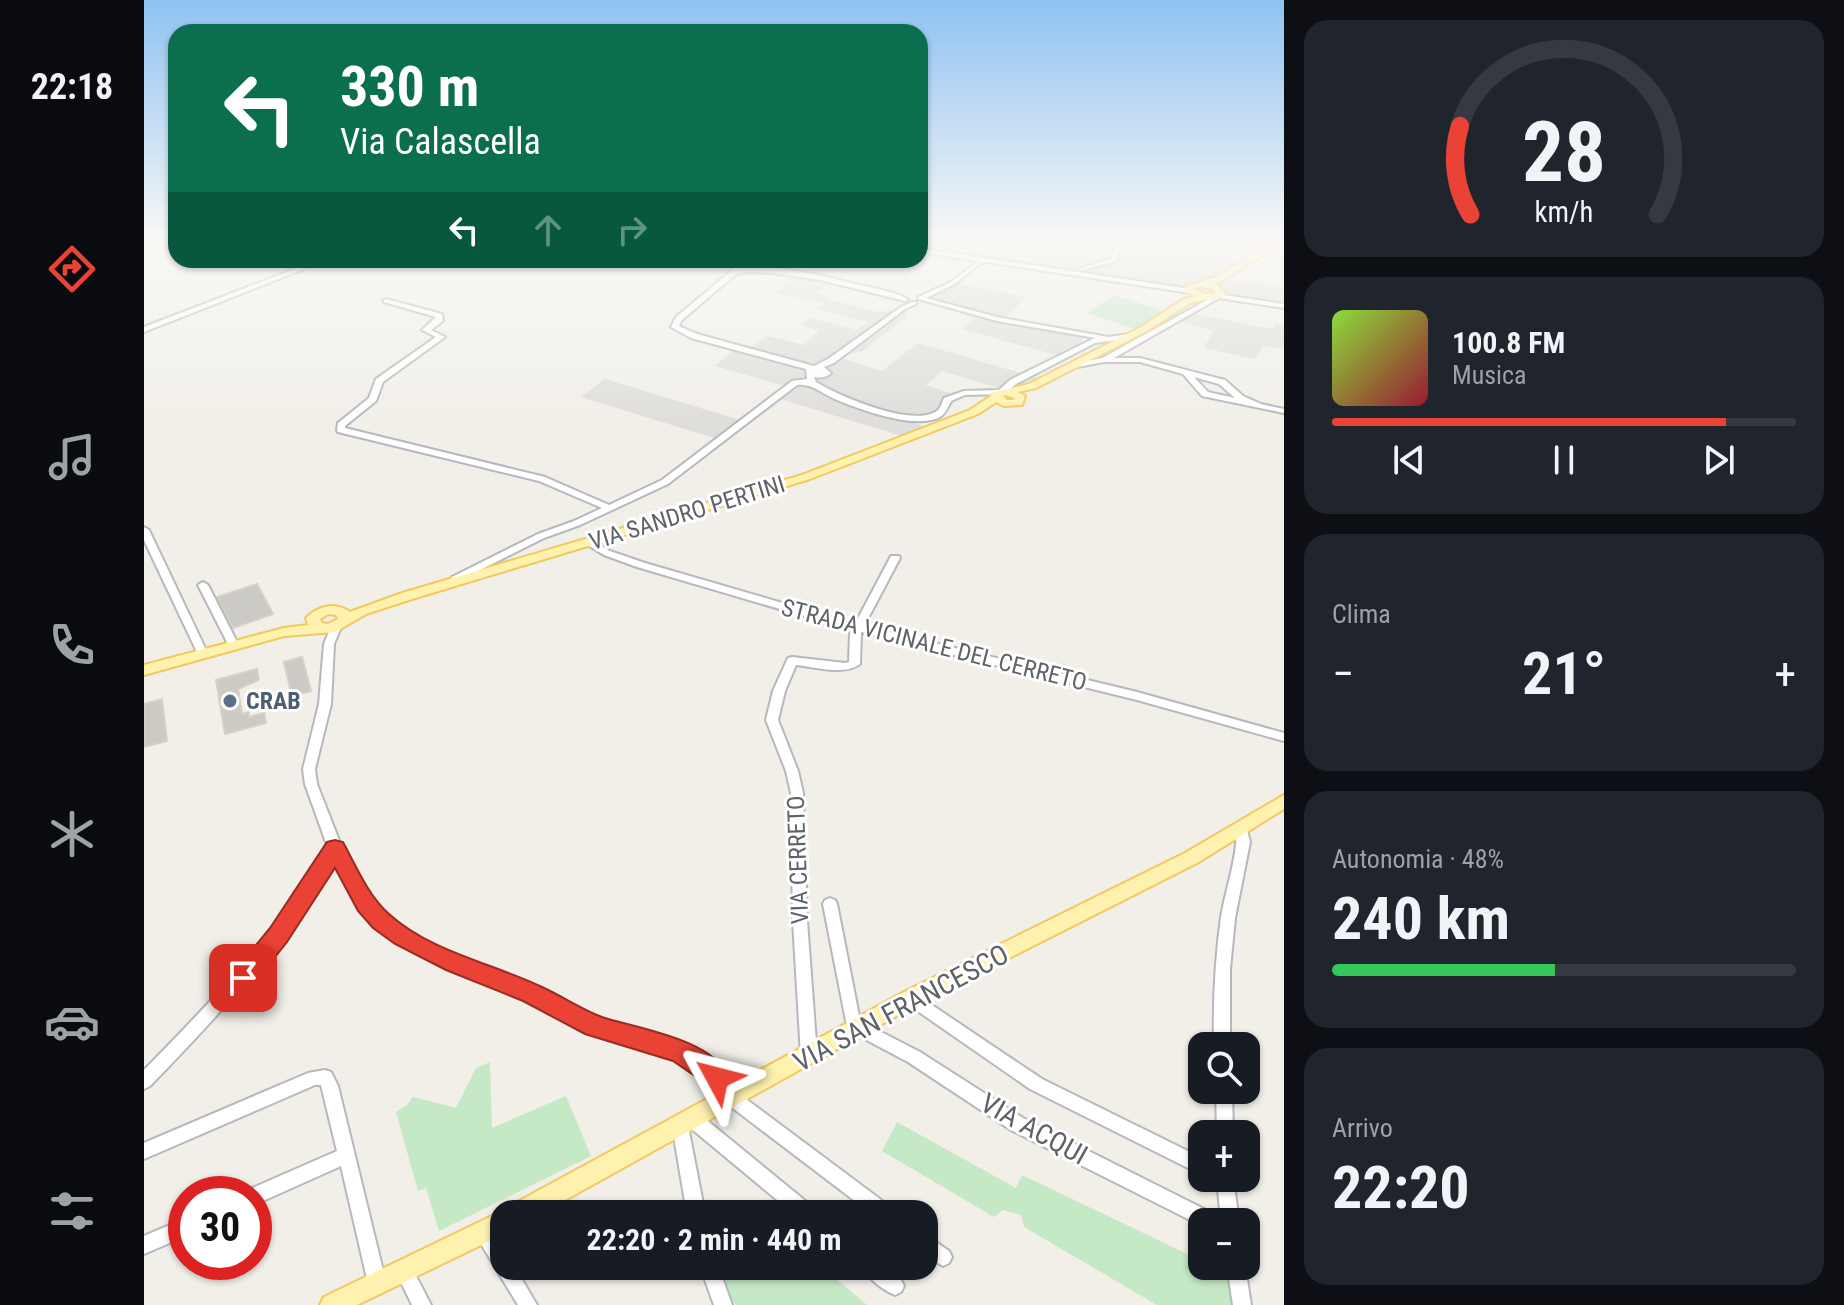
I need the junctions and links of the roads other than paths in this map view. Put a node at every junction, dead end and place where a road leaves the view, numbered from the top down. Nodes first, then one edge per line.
1 (221, 300) edge
2 (701, 300) edge
3 (909, 300) edge
4 (1180, 300) edge
5 (1203, 300) edge
6 (1244, 300) edge
7 (386, 301) dead end
8 (913, 301) junction
9 (1284, 306) edge
10 (144, 330) edge
11 (1063, 331) junction
12 (1130, 336) junction
13 (1105, 338) junction
14 (1082, 348) junction
15 (1126, 348) junction
16 (1104, 360) junction
17 (1140, 360) junction
18 (831, 361) junction
19 (1067, 368) junction
20 (811, 372) junction
21 (825, 372) junction
22 (1183, 372) junction
23 (1212, 379) junction
24 (1032, 386) junction
25 (1196, 386) junction
26 (1231, 389) junction
27 (831, 394) junction
28 (1211, 395) junction
29 (1001, 396) junction
30 (1260, 406) junction
31 (1284, 411) edge
32 (607, 507) junction
33 (144, 530) edge
34 (589, 542) junction
35 (895, 558) dead end
36 (448, 583) junction
37 (203, 585) dead end
38 (329, 622) junction
39 (857, 628) junction
40 (232, 642) junction
41 (201, 650) junction
42 (144, 668) edge
43 (1284, 737) edge
44 (1284, 801) edge
45 (1241, 830) junction
46 (335, 848) junction
47 (830, 904) dead end
48 (911, 998) junction
49 (857, 1030) junction
50 (1221, 1032) edge
51 (809, 1056) junction
52 (144, 1081) edge
53 (732, 1098) junction
54 (686, 1122) junction
55 (144, 1151) edge
56 (347, 1155) junction
57 (1188, 1160) edge
58 (272, 1188) edge
59 (544, 1200) edge
60 (694, 1200) edge
61 (789, 1200) edge
62 (867, 1200) edge
63 (1188, 1210) edge
64 (490, 1229) edge
65 (168, 1235) edge
66 (144, 1245) edge
67 (938, 1253) edge
68 (943, 1257) dead end
69 (405, 1272) junction
70 (517, 1280) edge
71 (714, 1280) edge
72 (888, 1280) edge
73 (1238, 1280) edge
74 (377, 1283) junction
75 (895, 1286) dead end
76 (346, 1302) edge
77 (422, 1305) edge
78 (528, 1305) edge
79 (723, 1305) edge
80 (1242, 1305) edge

1 - 10 street
2 - 20 street
3 - 8 street
4 - 12 main road
5 - 15 street
6 - 9 street
7 - 32 street
8 - 11 street
8 - 18 street
11 - 13 street
11 - 14 street
12 - 13 street
12 - 19 main road
13 - 14 street
14 - 29 street
15 - 16 street
15 - 17 street
16 - 17 street
16 - 19 street
17 - 22 street
18 - 20 street
18 - 21 street
19 - 24 main road
20 - 21 street
20 - 27 street
20 - 32 street
21 - 27 street
22 - 23 street
22 - 25 street
23 - 25 street
23 - 26 street
24 - 29 main road
24 - 29 main road
25 - 28 street
26 - 28 street
26 - 30 street
27 - 29 street
28 - 30 street
29 - 34 main road, VIA SANDRO PERTINI
30 - 31 street
32 - 36 street
33 - 41 street
34 - 36 main road, VIA SANDRO PERTINI
34 - 39 street, STRADA VICINALE DEL CERRETO
35 - 39 street, VIA CERRETO
36 - 38 main road, VIA SANDRO PERTINI
37 - 40 street
38 - 40 main road, VIA SANDRO PERTINI
38 - 42 main road, VIA SANDRO PERTINI
38 - 46 street
39 - 43 street, STRADA VICINALE DEL CERRETO
39 - 51 street, VIA CERRETO
40 - 41 main road, VIA SANDRO PERTINI
41 - 42 main road, VIA SANDRO PERTINI
44 - 45 main road, VIA SAN FRANCESCO
45 - 48 main road, VIA SAN FRANCESCO
45 - 50 street
46 - 52 street
46 - 53 street
47 - 49 street
48 - 49 main road, VIA SAN FRANCESCO
48 - 57 street
49 - 51 main road, VIA SAN FRANCESCO
49 - 63 street, VIA ACQUI
51 - 53 main road, VIA SAN FRANCESCO
53 - 54 main road, VIA SAN FRANCESCO
53 - 62 street
54 - 59 main road, VIA SAN FRANCESCO
54 - 60 street
54 - 61 street
55 - 56 street
56 - 58 street
56 - 74 street
64 - 69 main road
65 - 66 street
67 - 68 street
69 - 74 main road
69 - 77 street
70 - 78 street
71 - 79 street
72 - 75 street
73 - 80 street
74 - 76 main road

